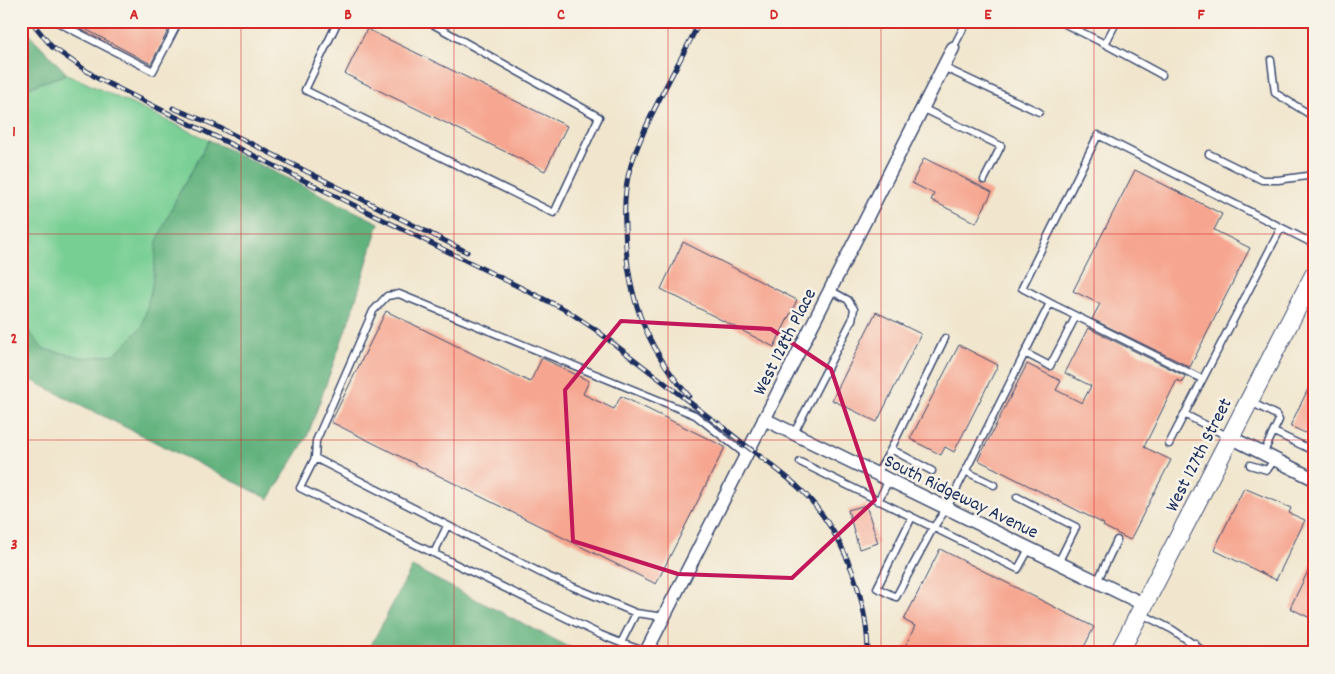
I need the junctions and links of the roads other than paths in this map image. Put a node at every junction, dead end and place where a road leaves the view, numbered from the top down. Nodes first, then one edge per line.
1 (55, 21) edge
2 (179, 21) edge
3 (338, 21) edge
4 (427, 21) edge
5 (966, 21) edge
6 (1059, 21) edge
7 (1117, 21) edge
8 (1105, 44) junction
9 (953, 48) joint
10 (1270, 60) dead end
11 (943, 67) junction
12 (1162, 75) dead end
13 (922, 108) junction
14 (1039, 112) dead end
15 (1314, 117) edge
16 (1209, 154) dead end
17 (1314, 175) edge
18 (984, 180) dead end
19 (1281, 228) junction
20 (1314, 244) edge
21 (1314, 275) edge
22 (830, 290) junction
23 (1050, 303) junction
24 (1076, 316) junction
25 (946, 338) dead end
26 (1024, 353) junction
27 (1202, 379) junction
28 (1249, 401) junction
29 (1184, 414) junction
30 (764, 419) junction
31 (1274, 432) junction
32 (794, 434) junction
33 (1230, 437) junction
34 (1169, 444) dead end
35 (890, 449) junction
36 (1314, 451) edge
37 (746, 456) junction
38 (1269, 456) junction
39 (315, 458) junction
40 (800, 462) dead end
41 (1250, 465) dead end
42 (932, 471) dead end
43 (965, 471) junction
44 (883, 477) junction
45 (1314, 479) edge
46 (994, 485) dead end
47 (1017, 497) dead end
48 (878, 501) junction
49 (947, 508) junction
50 (912, 517) junction
51 (448, 526) junction
52 (933, 528) junction
53 (1118, 540) dead end
54 (1029, 549) junction
55 (434, 553) junction
56 (1058, 563) junction
57 (1097, 582) junction
58 (1141, 608) junction
59 (636, 613) junction
60 (664, 616) junction
61 (621, 643) junction
62 (1195, 643) junction
63 (647, 652) edge
64 (1118, 653) edge
65 (1190, 653) edge
66 (1206, 653) edge

1 - 2 lane
3 - 4 lane
5 - 9 lane
6 - 8 lane
7 - 8 lane
8 - 12 lane
9 - 11 street, West 128th Place
10 - 15 lane
11 - 13 street, West 128th Place
11 - 14 lane
13 - 18 lane
13 - 22 street, West 128th Place
16 - 17 lane
19 - 20 lane
19 - 23 lane
19 - 27 lane
21 - 28 main road, West 127th Street
22 - 30 street, West 128th Place
22 - 32 lane
23 - 24 lane
23 - 26 lane
24 - 26 lane
24 - 27 lane
25 - 35 lane
26 - 43 lane
27 - 29 lane
28 - 31 lane
28 - 33 main road, West 127th Street
29 - 33 lane
29 - 34 lane
30 - 32 street, South Ridgeway Avenue
30 - 37 street, West 128th Place
31 - 36 lane
31 - 38 lane
32 - 44 street, South Ridgeway Avenue
33 - 38 street
33 - 58 main road, West 127th Street
35 - 42 lane
35 - 44 lane
37 - 39 lane
37 - 60 street, West 128th Place
38 - 41 lane
38 - 45 street
39 - 51 lane
39 - 55 lane
40 - 48 lane
43 - 46 lane
43 - 49 lane
44 - 48 lane
44 - 49 street, South Ridgeway Avenue
47 - 56 lane
48 - 50 lane
49 - 52 lane
49 - 54 street, South Ridgeway Avenue
50 - 52 lane
50 - 52 lane
51 - 55 lane
51 - 59 lane
52 - 54 lane
53 - 57 lane
54 - 56 street, South Ridgeway Avenue
55 - 61 lane
56 - 57 street, South Ridgeway Avenue
57 - 58 street, South Ridgeway Avenue
58 - 62 lane
58 - 64 main road, West 127th Street
59 - 60 lane
59 - 61 lane
60 - 63 street, West 128th Place
61 - 63 lane
62 - 65 lane
62 - 66 lane

